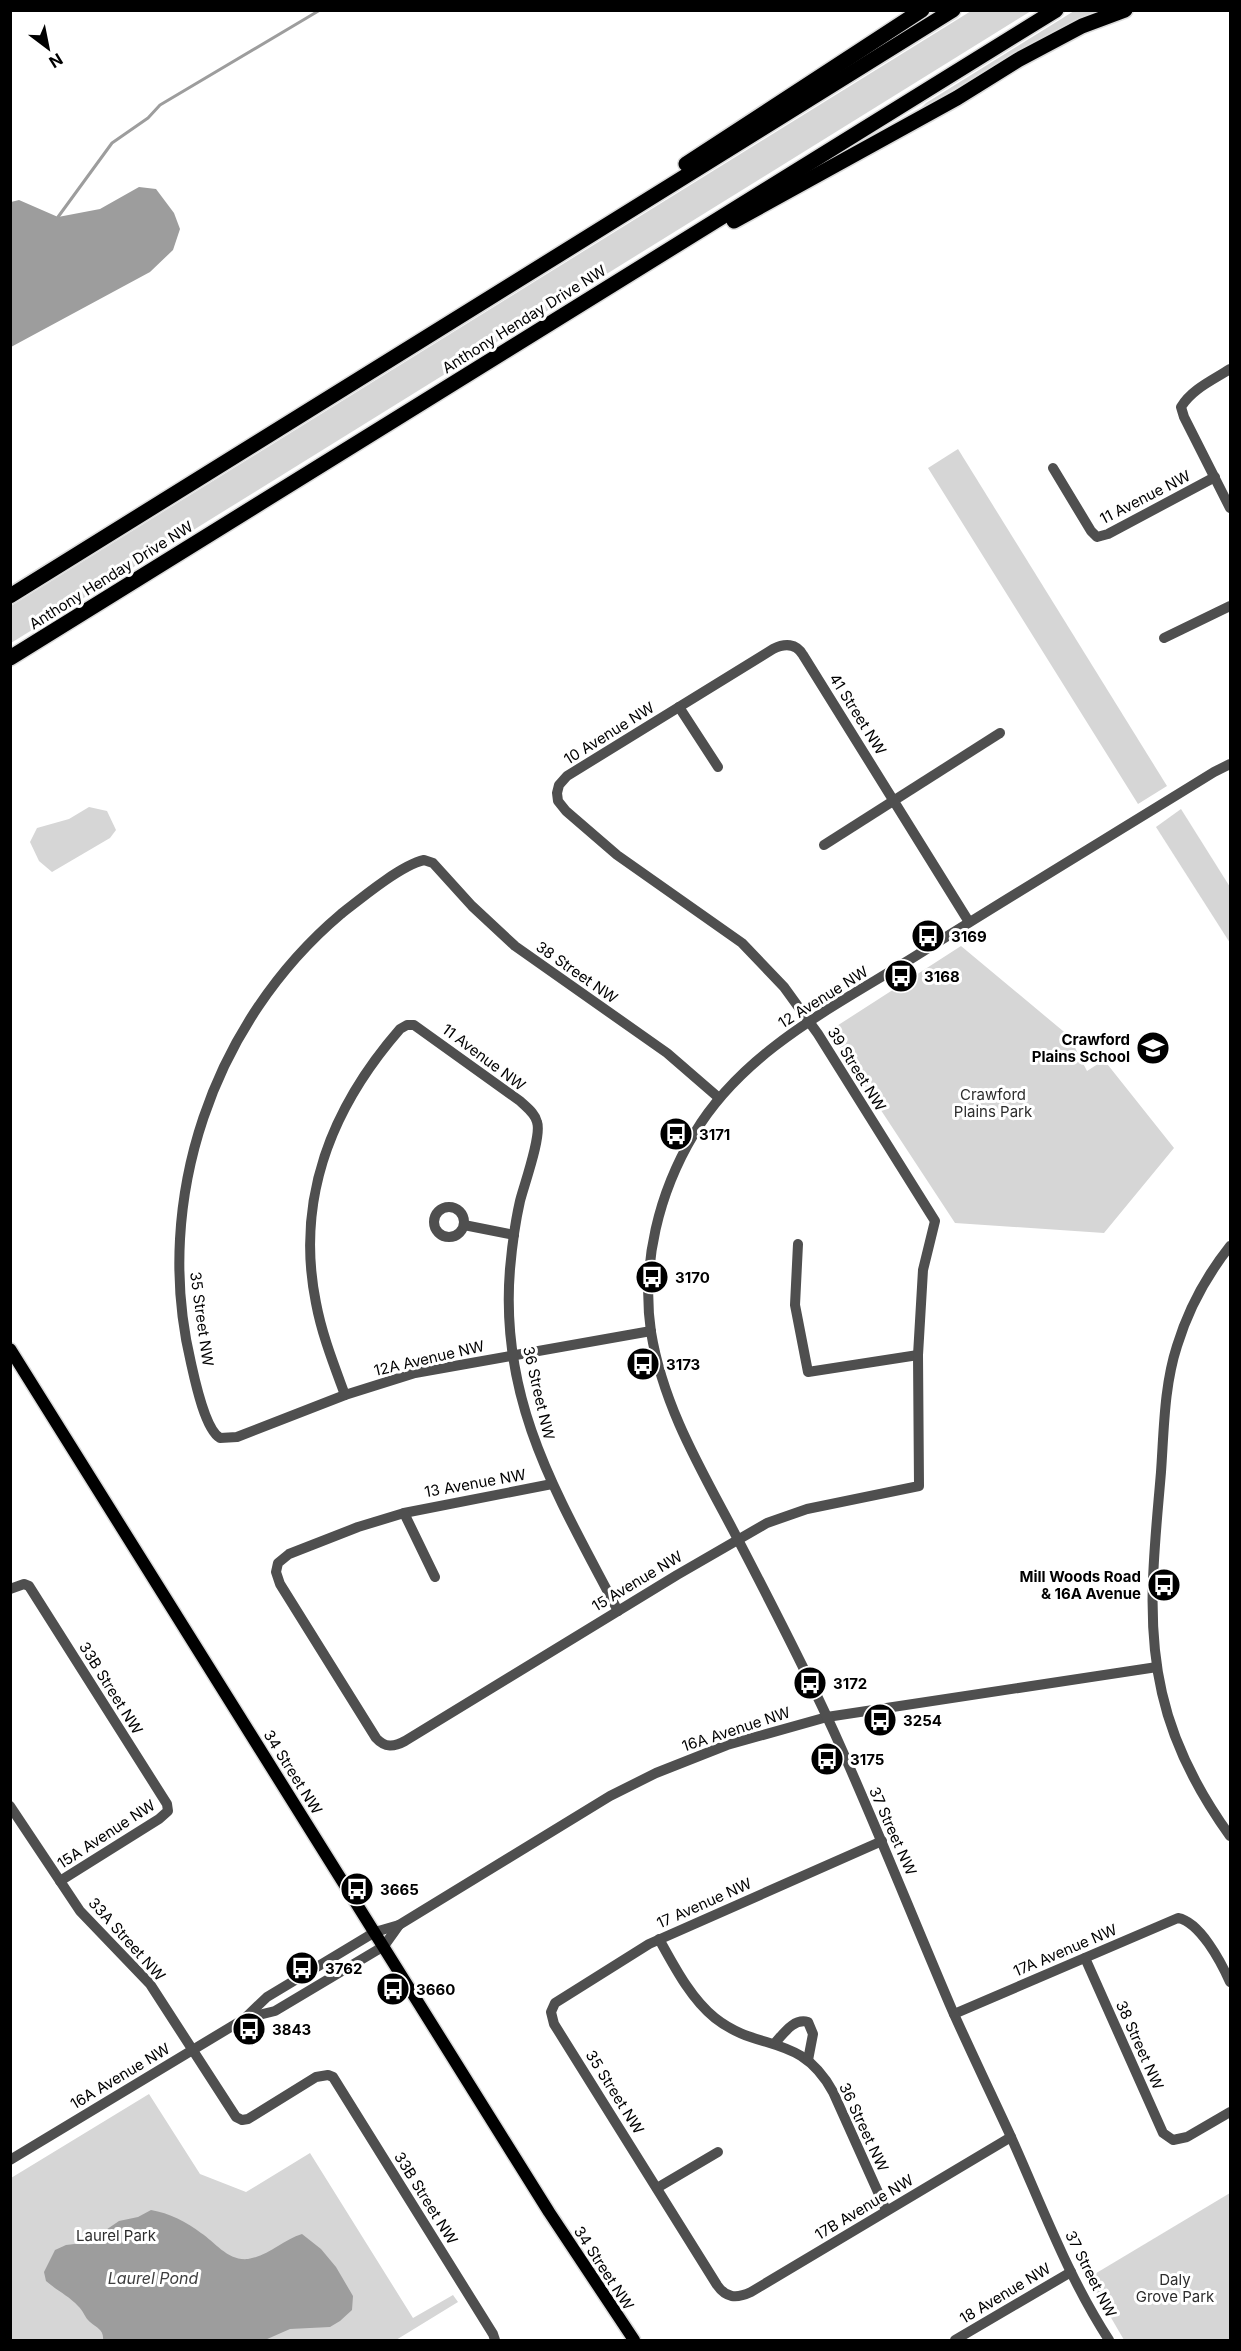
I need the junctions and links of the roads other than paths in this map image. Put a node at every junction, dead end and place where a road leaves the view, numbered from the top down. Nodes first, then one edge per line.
1 (922, 10) edge
2 (953, 10) edge
3 (1056, 10) edge
4 (1125, 10) edge
5 (620, 217) junction
6 (525, 339) junction
7 (1230, 369) edge
8 (1053, 468) dead end
9 (1215, 477) junction
10 (1230, 508) edge
11 (10, 596) edge
12 (1230, 606) edge
13 (1164, 638) dead end
14 (793, 646) joint
15 (10, 658) edge
16 (680, 707) junction
17 (1000, 733) dead end
18 (1230, 764) edge
19 (718, 767) dead end
20 (557, 789) joint
21 (894, 801) junction
22 (825, 845) dead end
23 (969, 922) junction
24 (809, 1023) junction
25 (719, 1098) junction
26 (538, 1122) joint
27 (200, 1128) joint
28 (464, 1226) dead end
29 (656, 1227) joint
30 (514, 1235) junction
31 (798, 1244) dead end
32 (1230, 1246) edge
33 (651, 1331) junction
34 (10, 1349) edge
35 (514, 1355) junction
36 (918, 1355) junction
37 (345, 1395) junction
38 (220, 1438) joint
39 (552, 1485) junction
40 (919, 1485) joint
41 (404, 1512) junction
42 (738, 1538) junction
43 (435, 1577) dead end
44 (10, 1589) edge
45 (618, 1611) junction
46 (1157, 1667) junction
47 (827, 1717) junction
48 (388, 1746) joint
49 (10, 1806) edge
50 (168, 1811) joint
51 (1226, 1821) edge
52 (1230, 1836) edge
53 (882, 1842) junction
54 (60, 1881) junction
55 (399, 1925) junction
56 (375, 1932) junction
57 (659, 1939) junction
58 (384, 1946) junction
59 (1085, 1958) junction
60 (1230, 1982) edge
61 (551, 2012) joint
62 (954, 2014) junction
63 (244, 2019) junction
64 (775, 2043) junction
65 (192, 2050) junction
66 (807, 2060) junction
67 (328, 2075) joint
68 (1230, 2112) edge
69 (1011, 2137) junction
70 (718, 2152) dead end
71 (10, 2160) edge
72 (657, 2188) junction
73 (886, 2210) junction
74 (549, 2212) junction
75 (1071, 2272) junction
76 (731, 2297) joint
77 (495, 2340) edge
78 (624, 2340) edge
79 (634, 2340) edge
80 (955, 2340) edge
81 (1109, 2340) edge

1 - 5 highway
2 - 5 highway
3 - 6 highway, Anthony Henday Drive NW
4 - 6 highway
5 - 11 highway
6 - 15 highway, Anthony Henday Drive NW
7 - 9 street
8 - 9 street, 11 Avenue NW
9 - 10 street
12 - 13 street
14 - 16 street, 10 Avenue NW
14 - 21 street, 41 Street NW
16 - 19 street
16 - 20 street, 10 Avenue NW
17 - 21 street
18 - 23 street, 12 Avenue NW
20 - 24 street, 39 Street NW
21 - 22 street
21 - 23 street, 41 Street NW
23 - 24 street, 12 Avenue NW
24 - 25 street, 12 Avenue NW
24 - 36 street, 39 Street NW
25 - 27 street, 38 Street NW
25 - 29 street, 12 Avenue NW
26 - 30 street, 36 Street NW
26 - 37 street, 11 Avenue NW
27 - 38 street, 35 Street NW
28 - 30 street
29 - 33 street, 37 Street NW
30 - 35 street, 36 Street NW
31 - 36 street
32 - 46 street
33 - 35 street, 12A Avenue NW
33 - 42 street, 37 Street NW
34 - 56 main road, 34 Street NW
35 - 37 street, 12A Avenue NW
35 - 39 street, 36 Street NW
36 - 40 street, 39 Street NW
37 - 38 street, 12A Avenue NW
39 - 41 street, 13 Avenue NW
39 - 45 street, 36 Street NW
40 - 42 street, 15 Avenue NW
41 - 43 street
41 - 48 street, 13 Avenue NW
42 - 45 street, 15 Avenue NW
42 - 47 street, 37 Street NW
44 - 50 street, 33B Street NW
45 - 48 street, 15 Avenue NW
46 - 47 street, 16A Avenue NW
46 - 51 street
47 - 53 street, 37 Street NW
47 - 55 street, 16A Avenue NW
49 - 54 street, 33A Street NW
50 - 54 street, 15A Avenue NW
51 - 52 street
53 - 57 street, 17 Avenue NW
53 - 62 street, 37 Street NW
54 - 65 street, 33A Street NW
55 - 56 street, 16A Avenue NW
55 - 58 street, 16A Avenue NW
56 - 58 main road, 34 Street NW
56 - 63 street, 16A Avenue NW
57 - 61 street, 17 Avenue NW
57 - 64 street, 36 Street NW
58 - 63 street, 16A Avenue NW
58 - 74 main road, 34 Street NW
59 - 60 street, 17A Avenue NW
59 - 62 street, 17A Avenue NW
59 - 68 street, 38 Street NW
61 - 72 street, 35 Street NW
62 - 69 street, 37 Street NW
63 - 65 street, 16A Avenue NW
64 - 66 street, 36 Street NW
64 - 66 street
65 - 67 street, 33A Street NW
65 - 71 street, 16A Avenue NW
66 - 73 street, 36 Street NW
67 - 77 street, 33B Street NW
69 - 73 street, 17B Avenue NW
69 - 75 street, 37 Street NW
70 - 72 street
72 - 76 street, 35 Street NW
73 - 76 street, 17B Avenue NW
74 - 78 main road, 34 Street NW
74 - 79 main road, 34 Street NW
75 - 80 street, 18 Avenue NW
75 - 81 street, 37 Street NW

